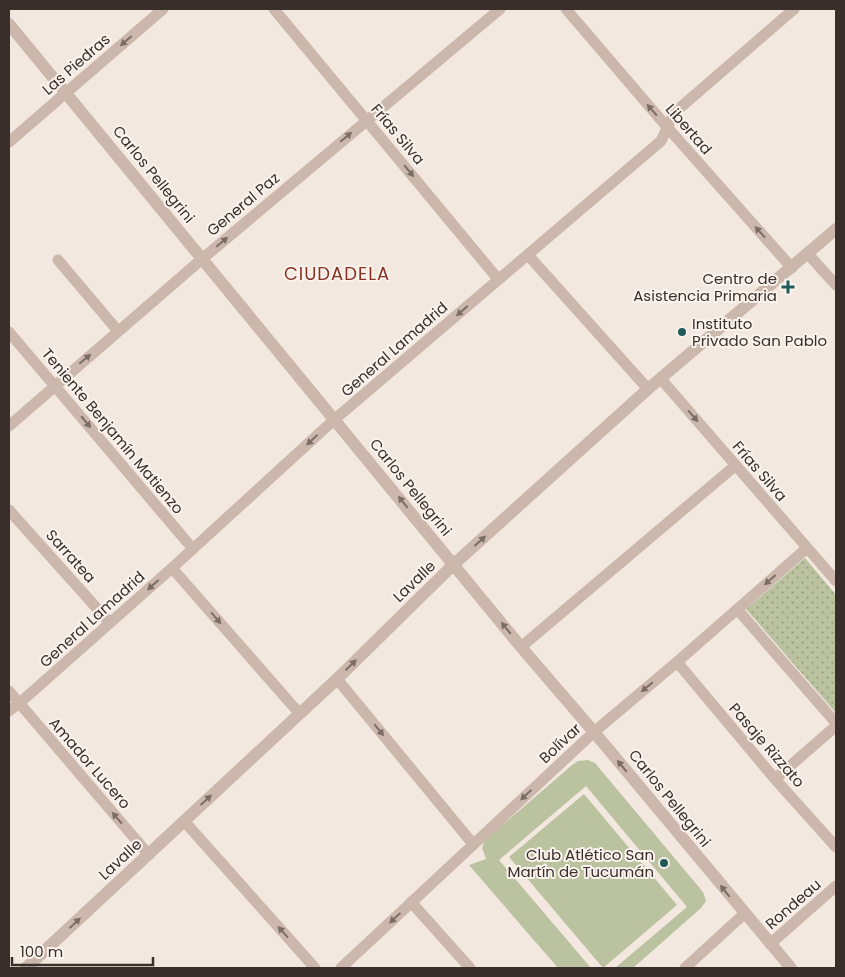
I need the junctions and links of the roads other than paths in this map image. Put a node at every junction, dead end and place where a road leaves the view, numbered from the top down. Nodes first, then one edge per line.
1 (163, 9) edge
2 (274, 9) edge
3 (500, 9) edge
4 (566, 9) edge
5 (794, 9) edge
6 (9, 24) edge
7 (66, 93) junction
8 (366, 120) junction
9 (668, 128) junction
10 (9, 142) edge
11 (836, 230) edge
12 (808, 254) junction
13 (528, 255) junction
14 (202, 259) junction
15 (58, 260) dead end
16 (792, 268) junction
17 (498, 279) junction
18 (836, 285) edge
19 (118, 331) junction
20 (9, 332) edge
21 (661, 380) junction
22 (55, 385) junction
23 (648, 389) junction
24 (335, 419) junction
25 (9, 426) edge
26 (736, 465) junction
27 (9, 510) edge
28 (807, 548) junction
29 (194, 549) junction
30 (836, 562) edge
31 (453, 565) junction
32 (172, 568) junction
33 (827, 570) junction
34 (836, 581) edge
35 (737, 609) junction
36 (110, 623) junction
37 (522, 647) junction
38 (677, 662) junction
39 (337, 679) junction
40 (9, 691) edge
41 (19, 703) junction
42 (9, 711) edge
43 (299, 713) junction
44 (836, 725) edge
45 (594, 732) junction
46 (775, 779) junction
47 (184, 821) junction
48 (473, 844) junction
49 (836, 847) edge
50 (149, 855) junction
51 (836, 886) edge
52 (411, 902) junction
53 (744, 914) junction
54 (770, 944) junction
55 (26, 968) edge
56 (315, 968) edge
57 (341, 968) edge
58 (470, 968) edge
59 (685, 968) edge
60 (791, 968) edge

1 -> 7 street, Las Piedras
2 - 8 street, Frías Silva
3 - 8 street, General Paz
9 -> 4 street, Libertad
5 - 9 street, General Lamadrid
6 - 7 street, Carlos Pellegrini
7 - 10 street, Las Piedras
7 - 14 street, Carlos Pellegrini
14 -> 8 street, General Paz
8 -> 17 street, Frías Silva
9 - 13 street, General Lamadrid
16 -> 9 street, Libertad
11 - 12 street, Lavalle
12 - 16 street, Lavalle
12 - 18 street
13 - 17 street, General Lamadrid
13 - 23 street
14 - 19 street, General Paz
14 - 24 street, Carlos Pellegrini
15 - 19 street
16 - 21 street, Lavalle
17 -> 24 street, General Lamadrid
22 -> 19 street, General Paz
20 - 22 street, Teniente Benjamín Matienzo
21 - 23 street, Lavalle
21 -> 26 street, Frías Silva
22 - 25 street, General Paz
22 -> 29 street, Teniente Benjamín Matienzo
31 -> 23 street, Lavalle
24 -> 29 street, General Lamadrid
31 -> 24 street, Carlos Pellegrini
26 - 28 street, Frías Silva
26 - 37 street
27 - 36 street, Sarratea
28 - 33 street, Frías Silva
28 -> 35 street, Bolívar
29 - 32 street, General Lamadrid
30 - 33 street
37 -> 31 street, Carlos Pellegrini
39 -> 31 street, Lavalle
32 -> 36 street, General Lamadrid
32 -> 43 street
33 - 34 street, Frías Silva
35 - 38 street, Bolívar
35 - 44 street
36 - 41 street, General Lamadrid
37 - 45 street, Carlos Pellegrini
38 -> 45 street, Bolívar
38 - 46 street, Pasaje Rizzato
39 - 43 street, Lavalle
39 -> 48 street
40 - 41 street, Amador Lucero
41 - 42 street, General Lamadrid
50 -> 41 street, Amador Lucero
47 -> 43 street, Lavalle
44 - 46 street
45 -> 48 street, Bolívar
53 -> 45 street, Carlos Pellegrini
46 - 49 street, Pasaje Rizzato
47 - 50 street, Lavalle
56 -> 47 street
48 - 52 street, Bolívar
55 -> 50 street, Lavalle
51 - 54 street, Rondeau
52 -> 57 street, Bolívar
52 - 58 street
53 - 54 street, Carlos Pellegrini
53 - 59 street, Rondeau
54 - 60 street, Carlos Pellegrini

